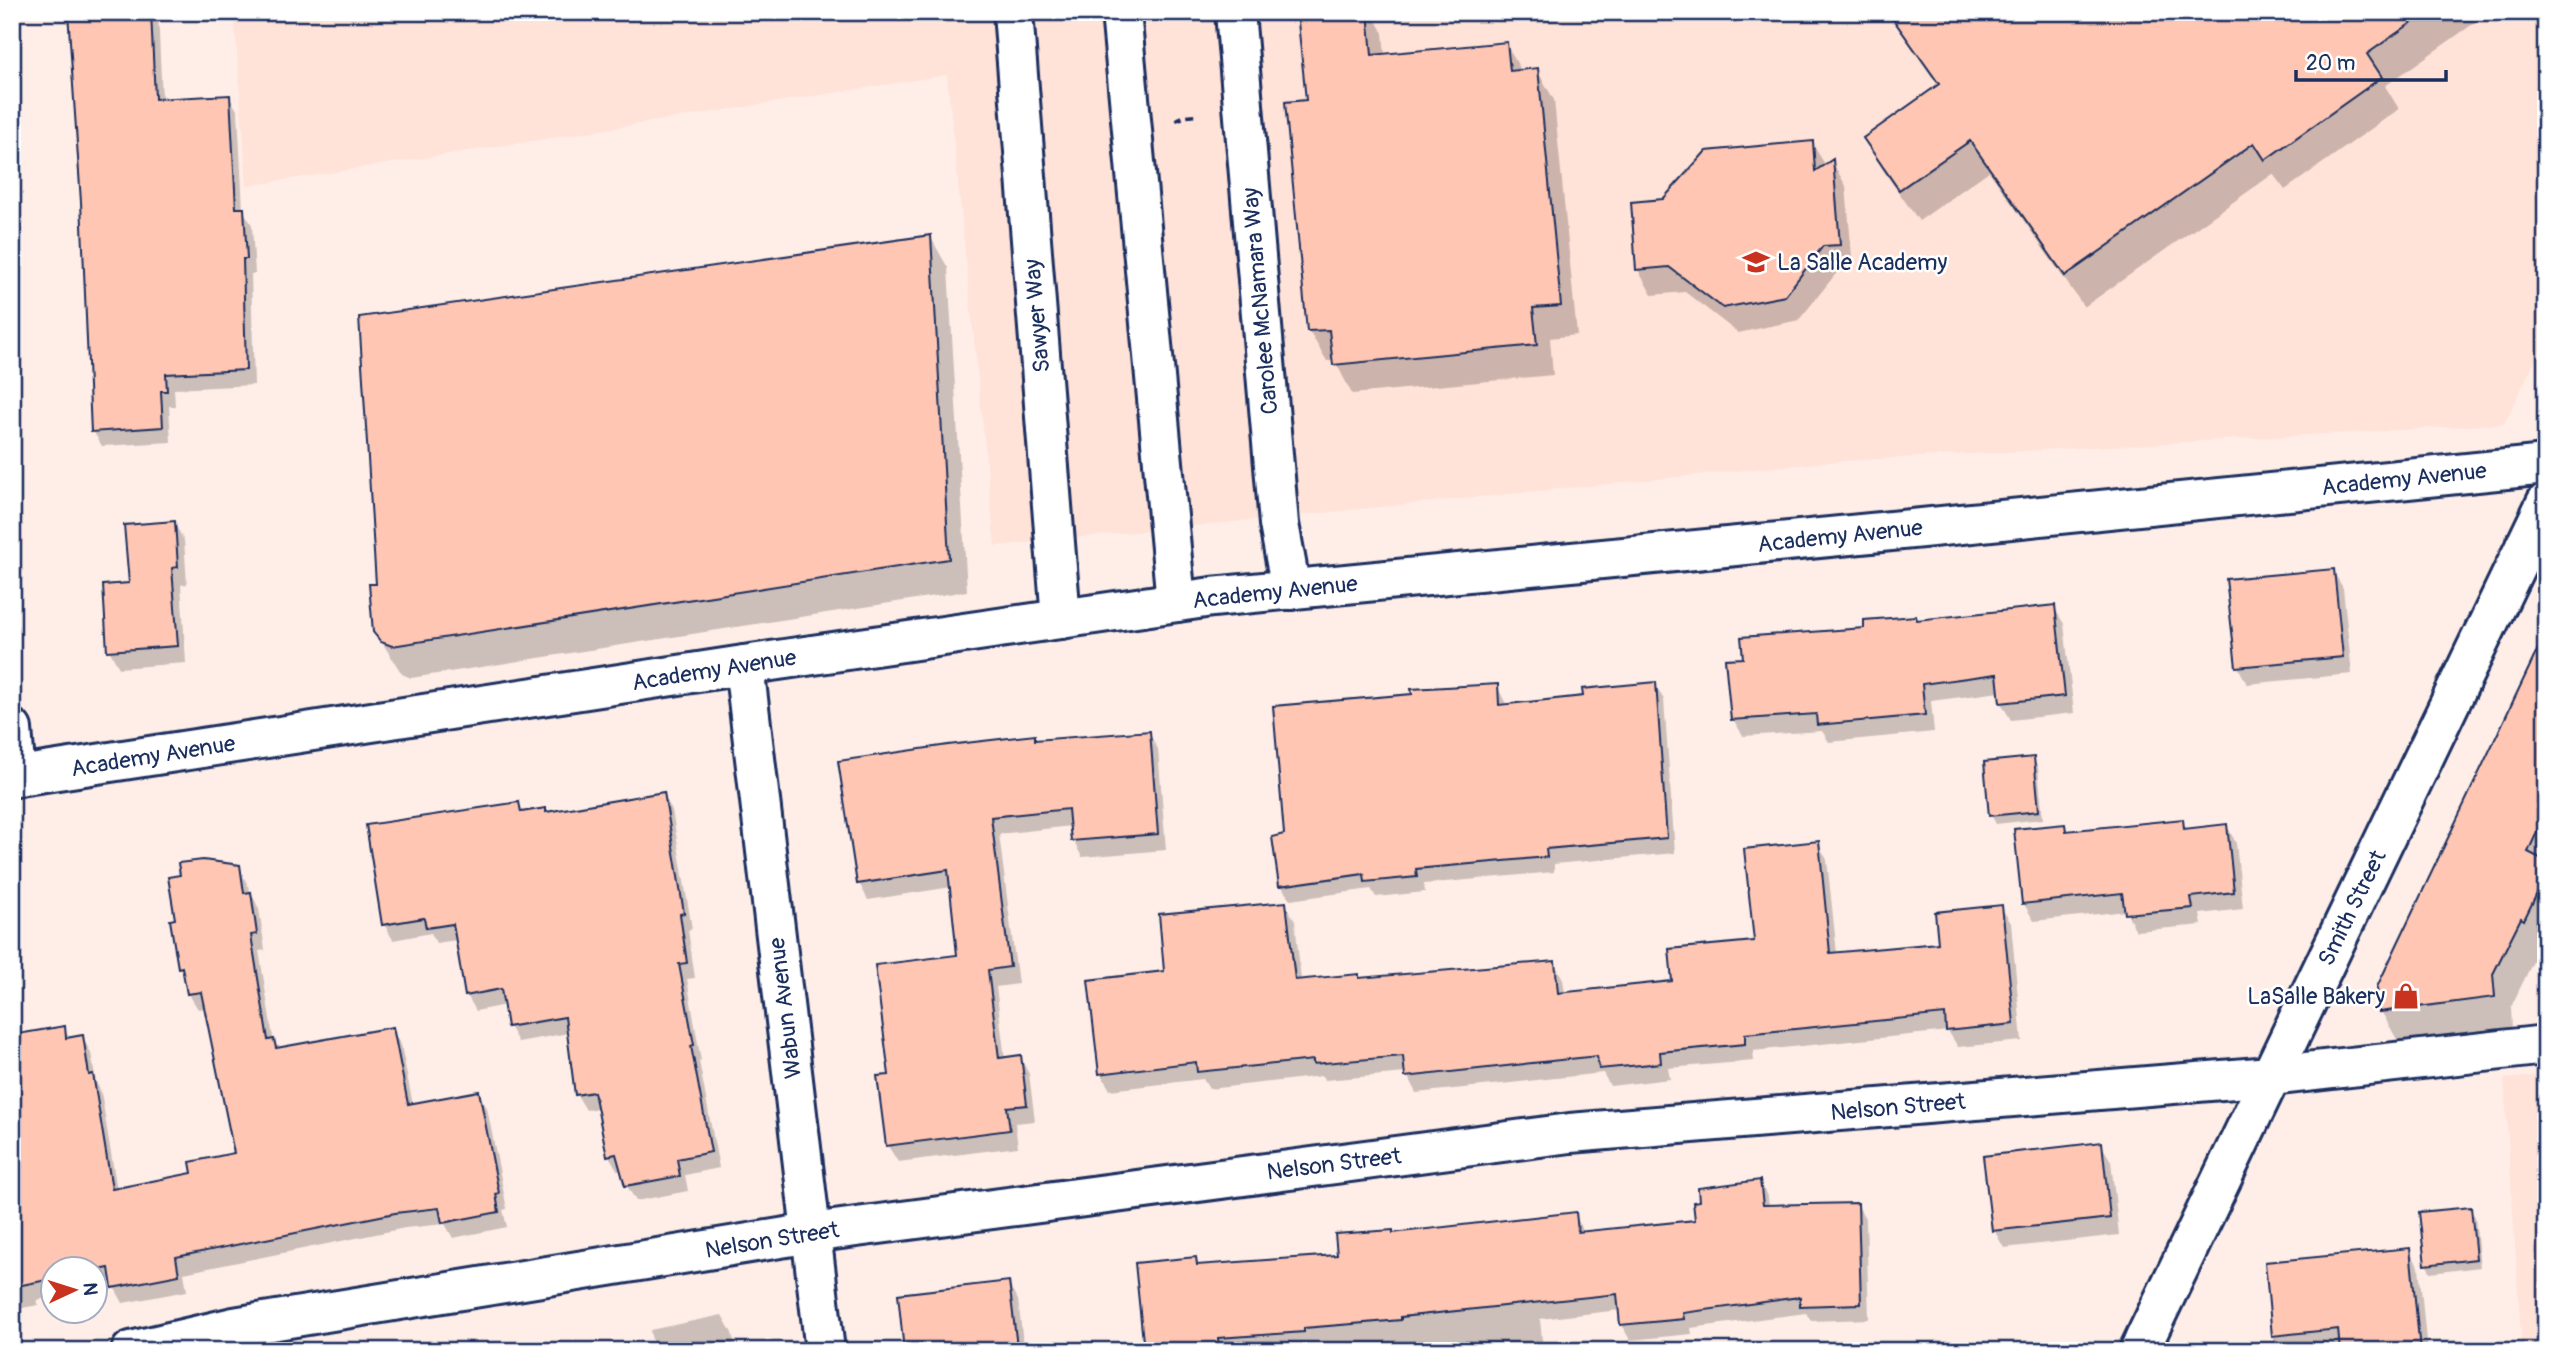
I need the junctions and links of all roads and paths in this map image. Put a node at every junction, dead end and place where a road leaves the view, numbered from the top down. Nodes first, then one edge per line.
1 (1013, 12) edge
2 (1121, 12) edge
3 (1235, 12) edge
4 (2546, 465) edge
5 (2546, 503) edge
6 (1291, 590) junction
7 (1176, 602) junction
8 (1061, 620) junction
9 (744, 665) junction
10 (12, 729) edge
11 (14, 777) edge
12 (2546, 1045) edge
13 (2271, 1076) junction
14 (811, 1233) junction
15 (131, 1351) edge
16 (825, 1351) edge
17 (2139, 1351) edge

1 - 8 street, Sawyer Way
2 - 7 street
3 - 6 street, Carolee McNamara Way
4 - 6 street, Academy Avenue
5 - 13 street, Smith Street
6 - 7 street, Academy Avenue
7 - 8 street, Academy Avenue
8 - 9 street, Academy Avenue
9 - 11 street, Academy Avenue
9 - 14 street, Wabun Avenue
10 - 11 street
12 - 13 street, Nelson Street
13 - 14 street, Nelson Street
13 - 17 street, Smith Street
14 - 15 street, Nelson Street
14 - 16 street, Wabun Avenue

